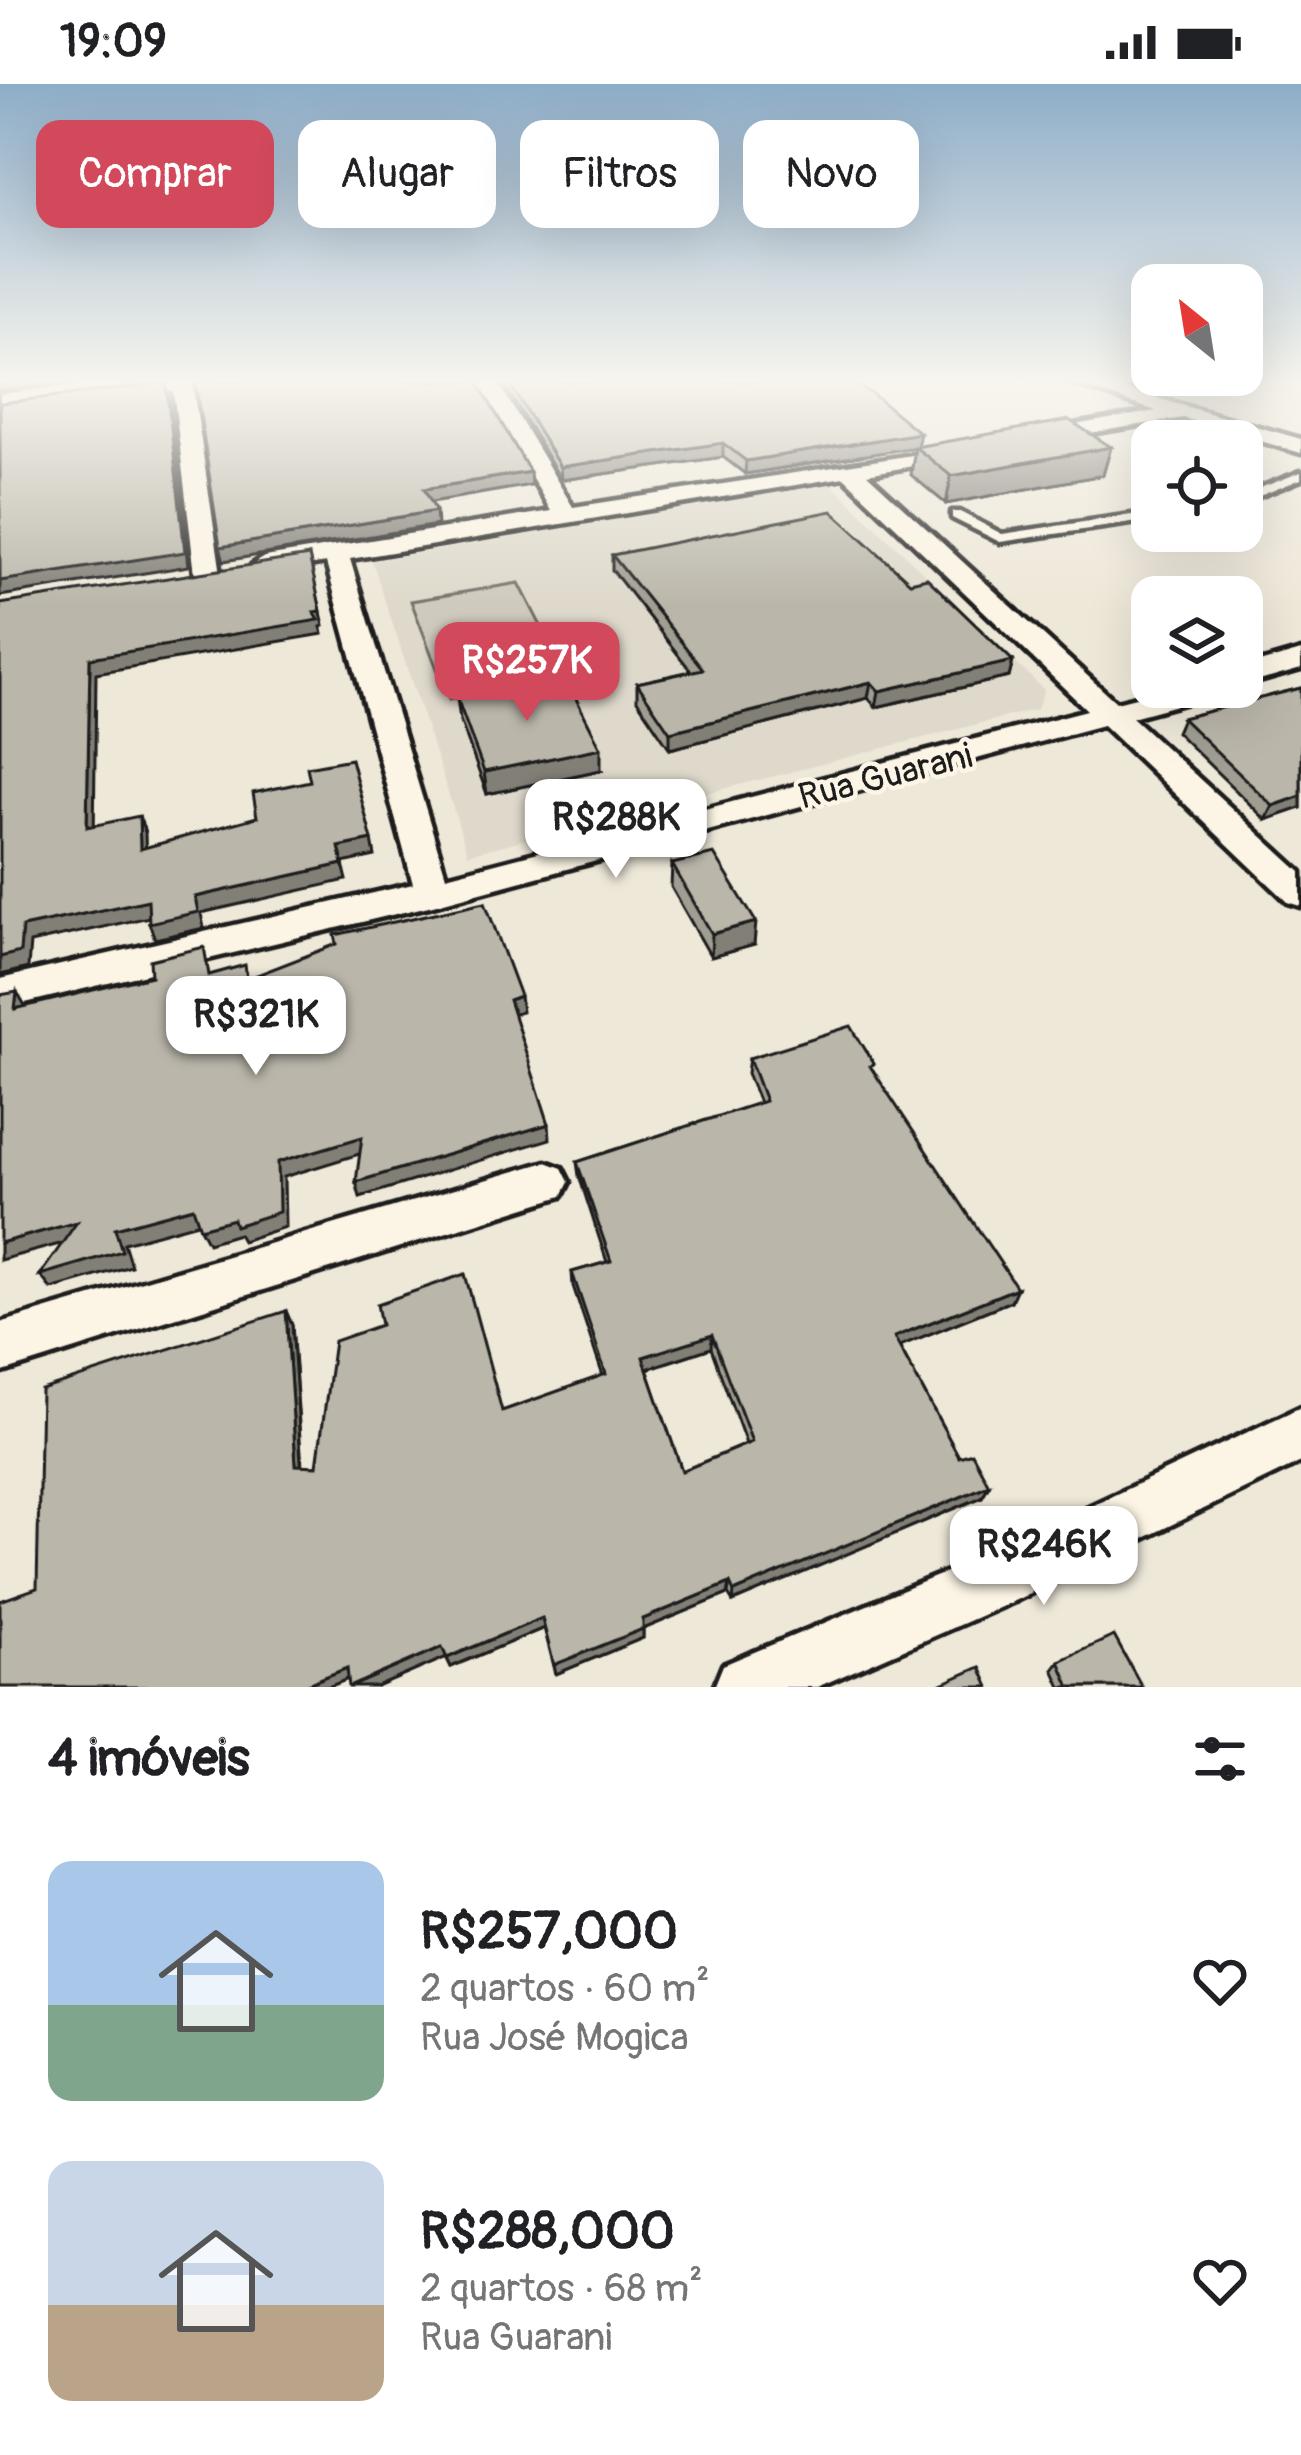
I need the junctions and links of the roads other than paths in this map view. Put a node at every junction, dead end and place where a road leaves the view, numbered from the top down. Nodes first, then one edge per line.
1 (187, 456) edge
2 (531, 456) edge
3 (937, 456) edge
4 (851, 471) junction
5 (1301, 475) edge
6 (1263, 490) edge
7 (565, 515) junction
8 (956, 515) dead end
9 (1131, 520) edge
10 (336, 553) junction
11 (1301, 660) edge
12 (1263, 671) edge
13 (1140, 708) edge
14 (1110, 717) junction
15 (434, 892) junction
16 (1301, 893) edge
17 (0, 994) edge
18 (546, 1182) dead end
19 (0, 1348) edge
20 (1301, 1434) edge
21 (745, 1687) edge

1 - 10 street
2 - 7 street
3 - 4 street
4 - 7 street
4 - 14 street
5 - 6 lane
7 - 10 street
8 - 9 lane
10 - 15 street
11 - 12 street
13 - 14 street, Rua Guarani
14 - 15 street, Rua Guarani
14 - 16 street
15 - 17 street, Rua Guarani
18 - 19 street
20 - 21 street

